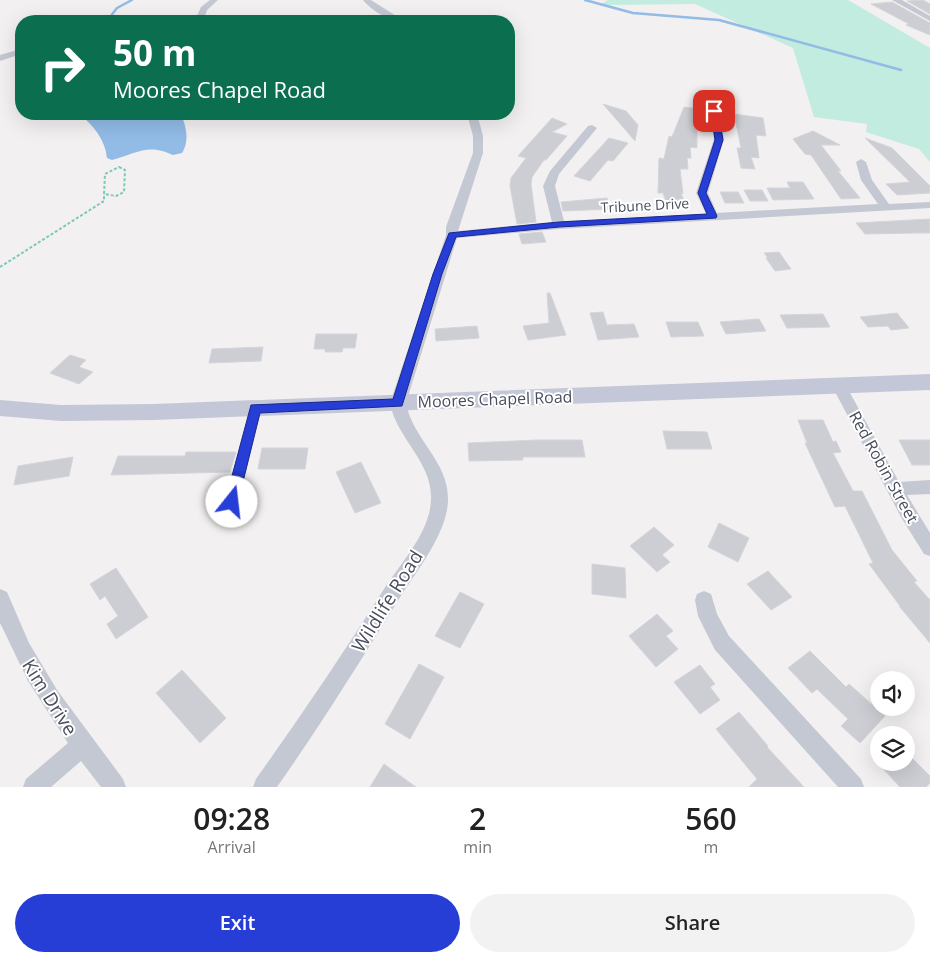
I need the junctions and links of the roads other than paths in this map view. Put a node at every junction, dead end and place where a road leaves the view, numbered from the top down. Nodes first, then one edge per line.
1 (214, 0) edge
2 (367, 0) edge
3 (896, 0) edge
4 (201, 15) edge
5 (388, 15) edge
6 (930, 19) edge
7 (15, 53) edge
8 (0, 58) edge
9 (714, 111) dead end
10 (474, 120) edge
11 (592, 128) dead end
12 (861, 162) dead end
13 (930, 205) edge
14 (886, 207) junction
15 (713, 216) junction
16 (559, 225) junction
17 (452, 235) junction
18 (930, 382) edge
19 (839, 386) junction
20 (398, 403) junction
21 (255, 408) junction
22 (5, 413) edge
23 (930, 487) edge
24 (895, 489) junction
25 (232, 502) dead end
26 (930, 548) edge
27 (0, 598) edge
28 (704, 600) dead end
29 (82, 745) junction
30 (34, 787) edge
31 (115, 787) edge
32 (264, 787) edge
33 (853, 787) edge

1 - 4 street
2 - 5 street
3 - 6 street
7 - 8 street
9 - 15 street
10 - 17 street
11 - 16 street
12 - 14 street
13 - 14 street, Tribune Drive
14 - 15 street, Tribune Drive
15 - 16 street, Tribune Drive
16 - 17 street, Tribune Drive
17 - 20 street
18 - 19 main road, Moores Chapel Road
19 - 20 main road, Moores Chapel Road
19 - 24 street, Red Robin Street
20 - 21 main road, Moores Chapel Road
20 - 32 street, Wildlife Road
21 - 22 main road, Moores Chapel Road
21 - 25 lane
23 - 24 street
24 - 26 street, Red Robin Street
27 - 29 street, Kim Drive
28 - 33 street
29 - 30 street
29 - 31 street, Kim Drive

